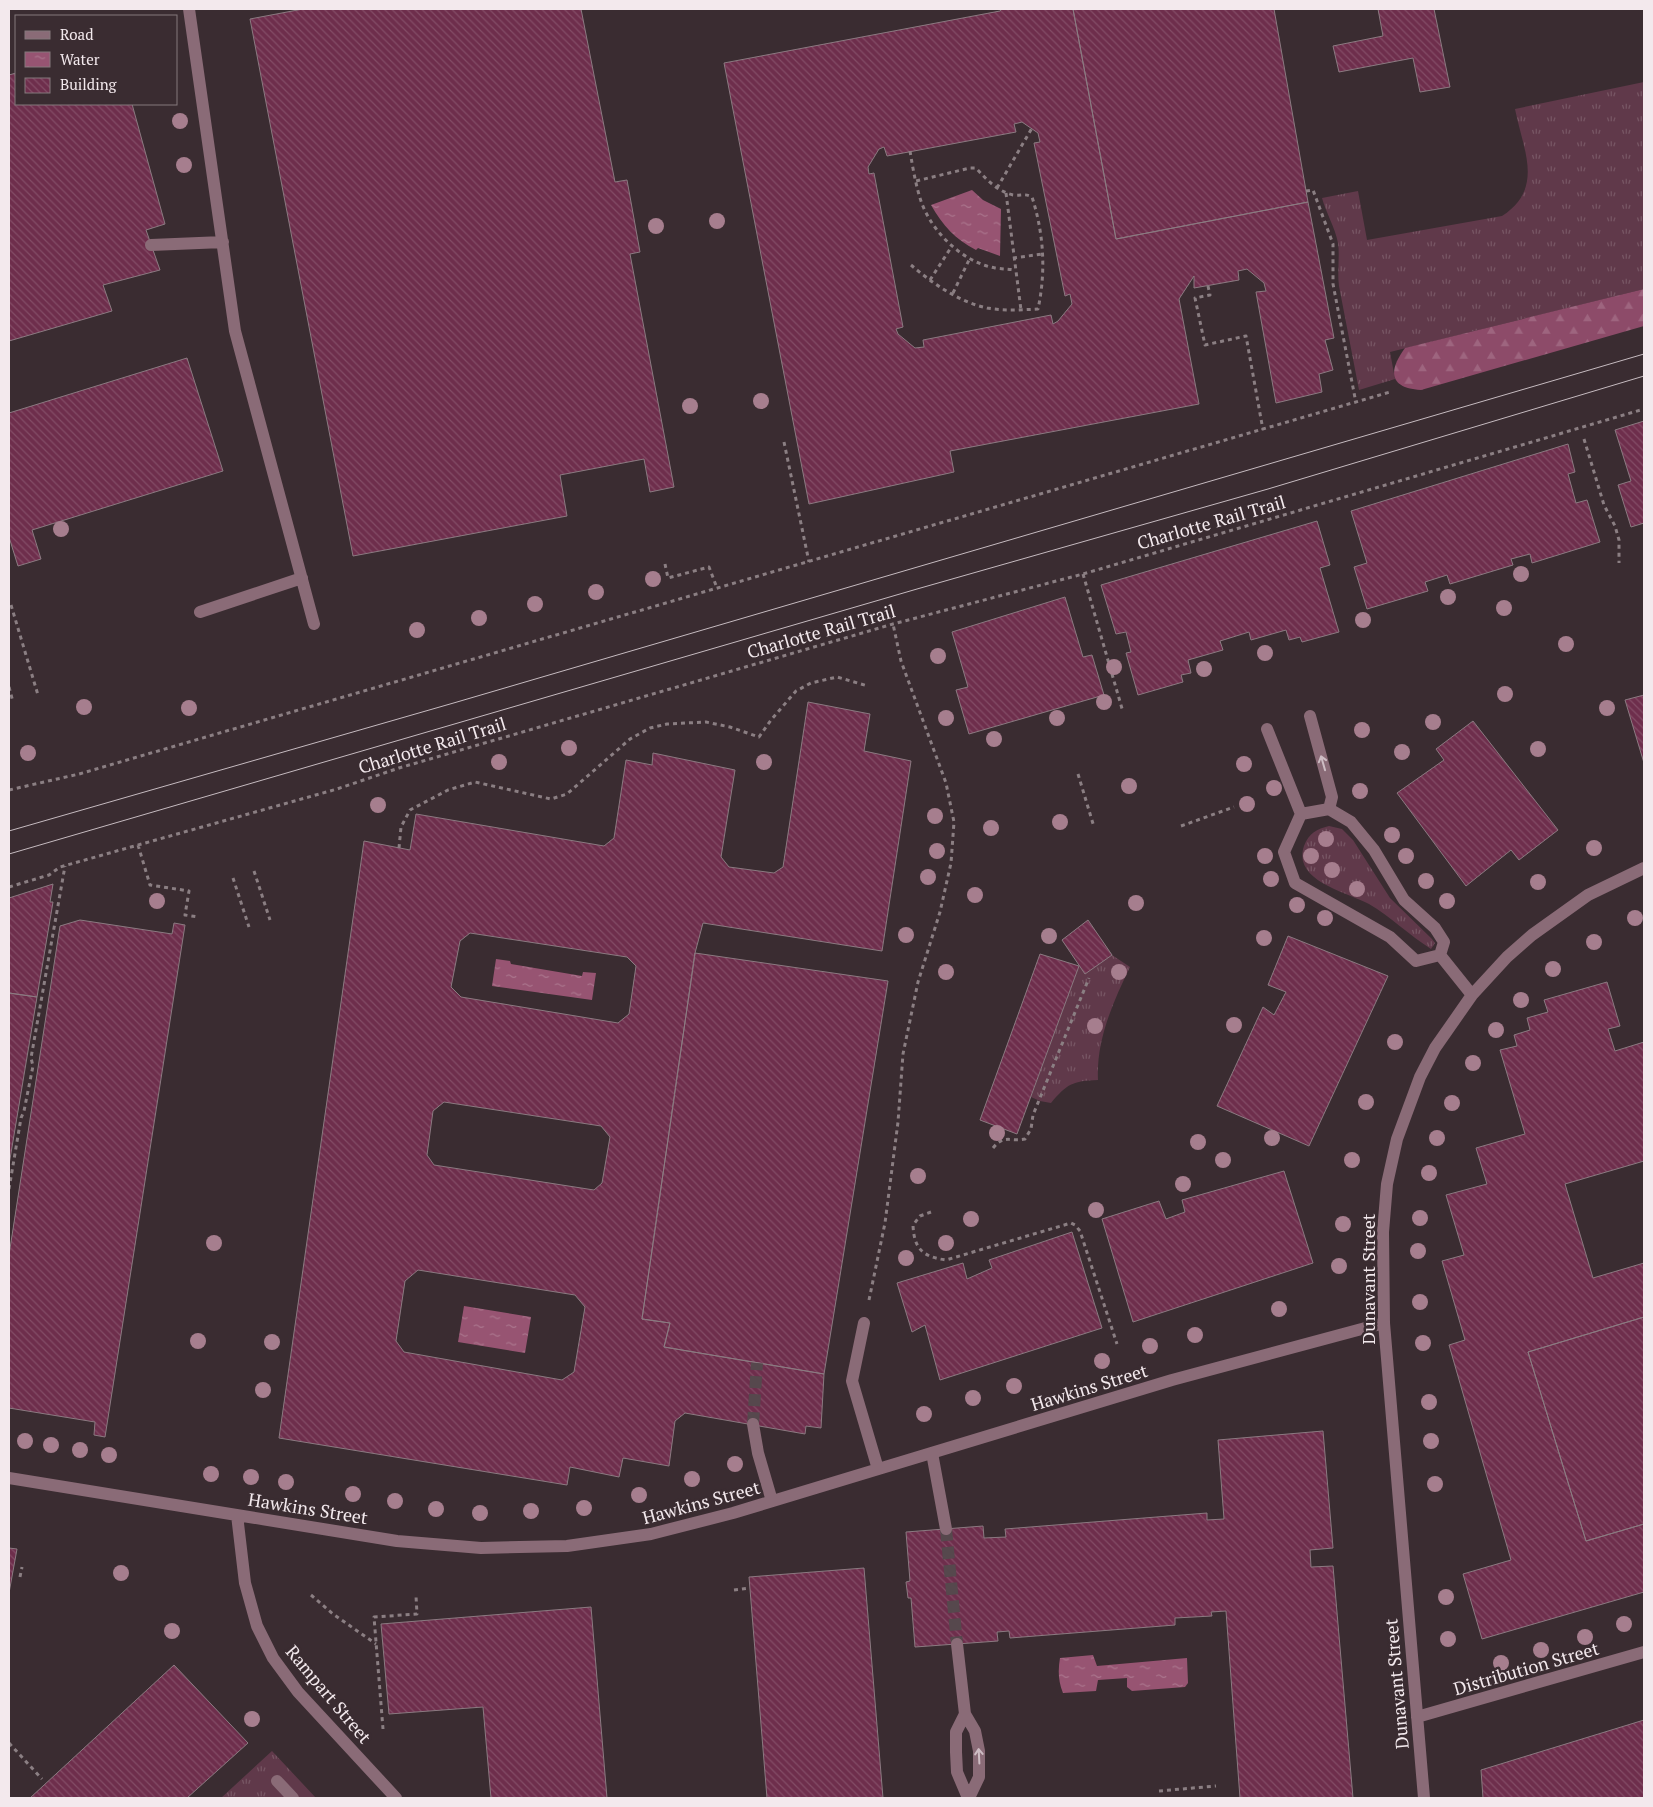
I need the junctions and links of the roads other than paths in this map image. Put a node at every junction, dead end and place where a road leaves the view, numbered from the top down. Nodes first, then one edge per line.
1 (189, 9) edge
2 (223, 242) junction
3 (151, 245) dead end
4 (302, 578) junction
5 (200, 612) dead end
6 (314, 624) dead end
7 (1310, 716) dead end
8 (1267, 729) dead end
9 (1329, 809) junction
10 (1301, 814) junction
11 (1644, 868) edge
12 (1440, 955) junction
13 (1472, 995) junction
14 (864, 1323) road end
15 (1384, 1323) junction
16 (753, 1424) tunnel mouth
17 (932, 1453) junction
18 (878, 1469) junction
19 (9, 1478) edge
20 (772, 1501) junction
21 (237, 1514) junction
22 (946, 1529) tunnel mouth
23 (957, 1644) tunnel mouth
24 (1644, 1652) edge
25 (965, 1714) junction
26 (1416, 1717) junction
27 (277, 1781) dead end
28 (390, 1796) edge
29 (293, 1798) edge
30 (969, 1798) edge
31 (1424, 1798) edge

1 - 2 street
2 - 3 street
2 - 4 street
4 - 5 street
4 - 6 street
9 -> 7 street
8 - 10 street
9 - 10 street
9 - 12 street
10 - 12 street
11 - 13 street, Dunavant Street
12 - 13 street
13 - 15 street, Dunavant Street
14 - 18 street
15 - 17 street, Hawkins Street
15 - 26 street, Dunavant Street
16 - 20 street
17 - 18 street, Hawkins Street
17 - 22 street
18 - 20 street, Hawkins Street
19 - 21 street, Hawkins Street
20 - 21 street, Hawkins Street
21 - 28 street, Rampart Street
23 - 25 street
24 - 26 street, Distribution Street
25 - 30 street
30 -> 25 street
26 - 31 street, Dunavant Street
27 - 29 street

